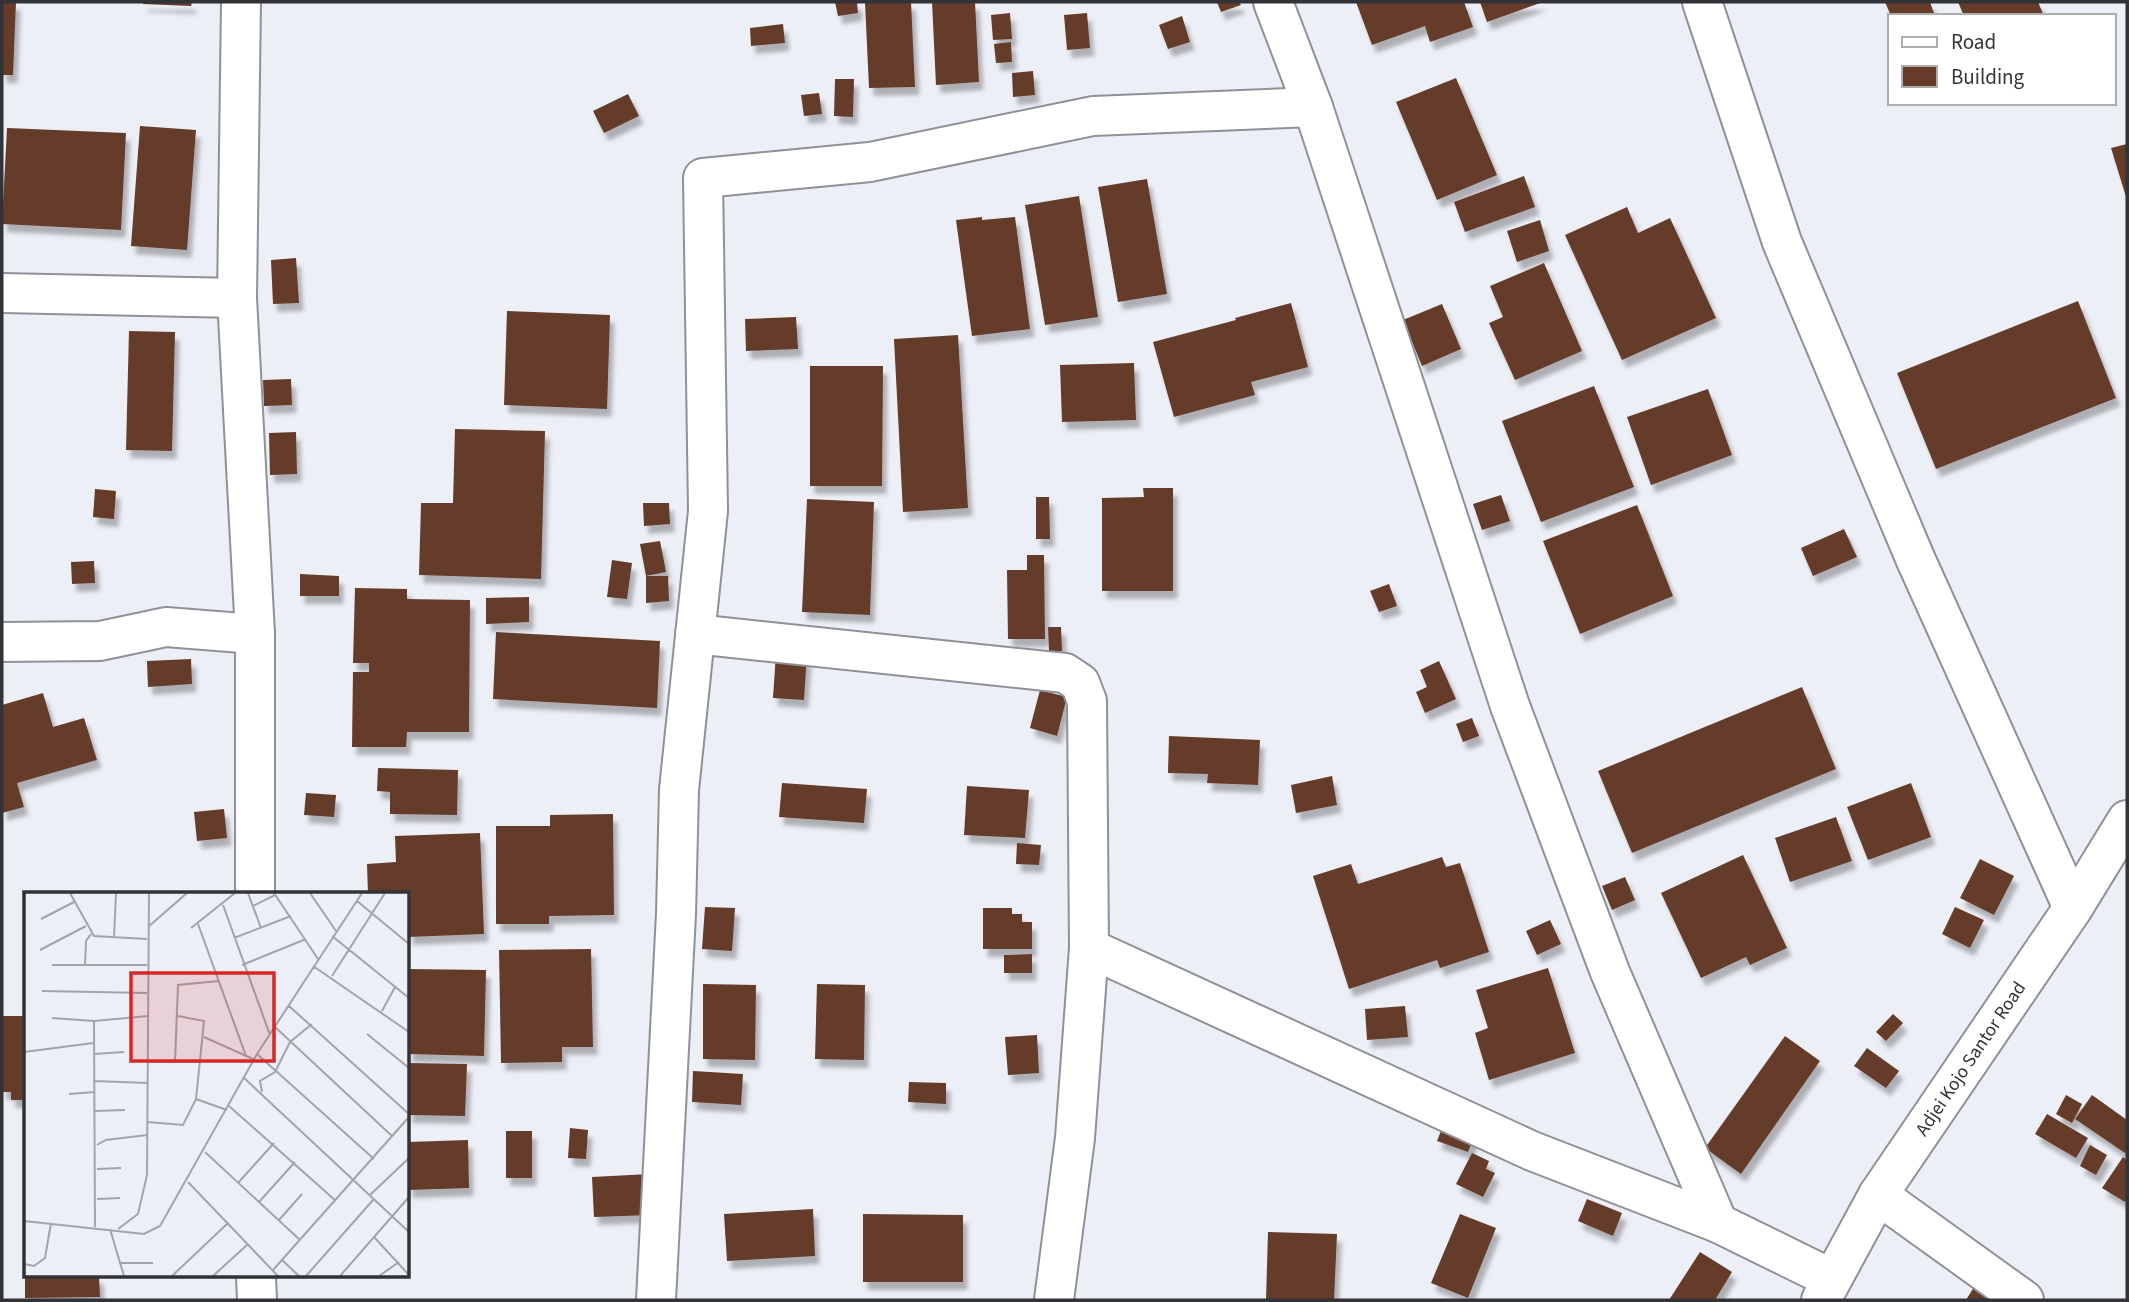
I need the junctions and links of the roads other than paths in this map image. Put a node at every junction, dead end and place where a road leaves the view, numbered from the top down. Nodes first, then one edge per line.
1 (241, 2) edge
2 (1273, 2) edge
3 (1702, 2) edge
4 (1313, 107) junction
5 (2, 293) edge
6 (237, 298) junction
7 (255, 634) junction
8 (695, 634) junction
9 (2, 642) edge
10 (2127, 820) edge
11 (255, 892) edge
12 (2073, 908) junction
13 (1089, 948) junction
14 (1878, 1195) junction
15 (1718, 1223) junction
16 (257, 1278) edge
17 (1827, 1290) edge
18 (257, 1300) edge
19 (656, 1300) edge
20 (1054, 1300) edge
21 (2024, 1300) edge

1 - 6 street
2 - 4 street
3 - 12 street
4 - 8 street
4 - 15 street
5 - 6 street
6 - 7 street
7 - 9 street
7 - 11 street
8 - 13 street
8 - 19 street
10 - 12 street, Adjei Kojo Santor Road
12 - 14 street, Adjei Kojo Santor Road
13 - 15 street
13 - 20 street
14 - 17 street, Adjei Kojo Santor Road
14 - 21 street
15 - 17 street
16 - 18 street

